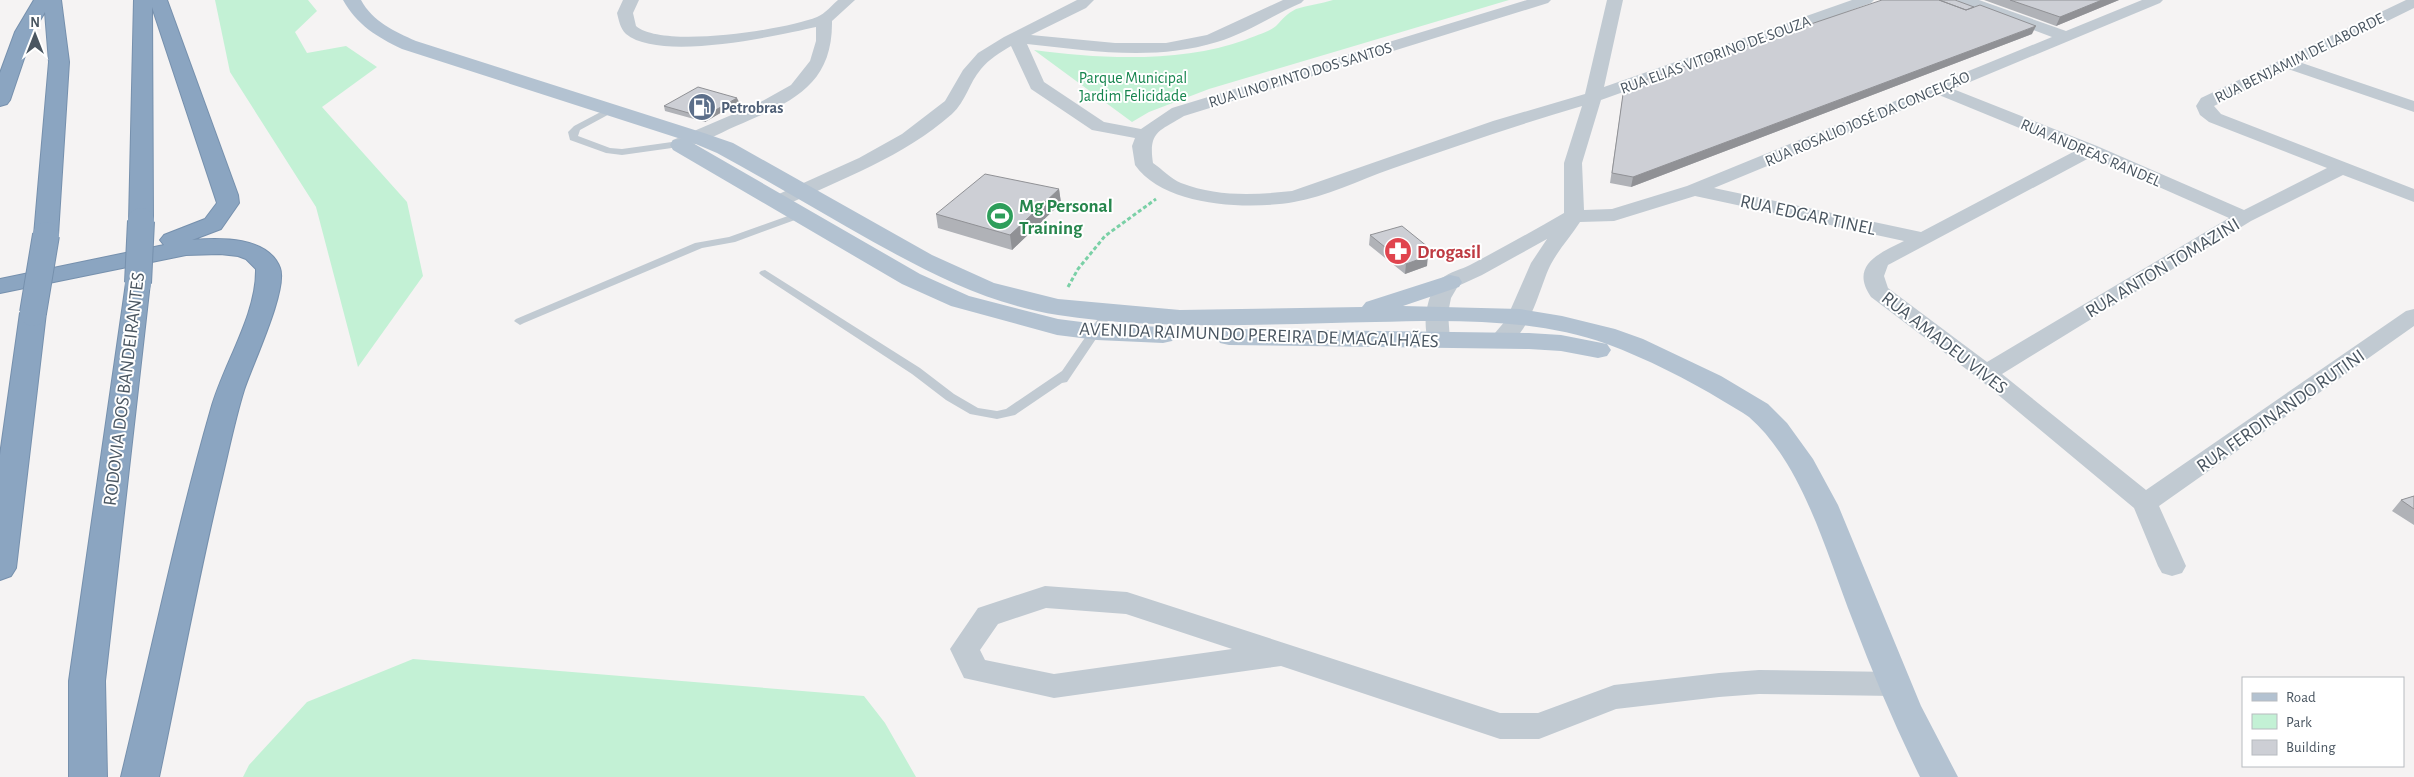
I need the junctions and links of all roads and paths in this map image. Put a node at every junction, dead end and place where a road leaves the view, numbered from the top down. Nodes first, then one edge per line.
1 (44, 0) edge
2 (52, 0) edge
3 (144, 0) edge
4 (158, 0) edge
5 (631, 0) edge
6 (847, 0) edge
7 (1086, 0) edge
8 (1296, 0) edge
9 (1542, 0) edge
10 (1615, 0) edge
11 (1866, 0) edge
12 (1965, 0) edge
13 (2155, 0) edge
14 (340, 2) edge
15 (2414, 2) edge
16 (824, 20) junction
17 (348, 28) dead end
18 (2065, 36) junction
19 (1016, 38) junction
20 (2287, 63) junction
21 (1938, 89) junction
22 (1593, 97) junction
23 (0, 100) edge
24 (2414, 107) edge
25 (604, 113) junction
26 (1146, 135) junction
27 (688, 141) junction
28 (2090, 150) junction
29 (2342, 168) junction
30 (1173, 187) junction
31 (802, 190) junction
32 (1694, 190) junction
33 (2414, 196) edge
34 (777, 202) junction
35 (799, 215) junction
36 (1574, 216) junction
37 (2244, 217) junction
38 (1921, 238) junction
39 (765, 273) dead end
40 (0, 278) edge
41 (1450, 282) junction
42 (0, 286) edge
43 (1057, 307) junction
44 (1437, 313) junction
45 (2414, 316) edge
46 (1345, 317) junction
47 (1520, 317) junction
48 (520, 321) dead end
49 (1103, 322) junction
50 (1439, 340) junction
51 (1500, 340) junction
52 (1986, 373) junction
53 (1694, 374) junction
54 (2145, 503) junction
55 (2172, 566) dead end
56 (0, 568) edge
57 (1281, 654) junction
58 (1894, 684) junction
59 (88, 777) edge
60 (140, 777) edge
61 (1939, 777) edge

1 - 23 highway
2 - 56 highway, bridge
3 - 59 highway, RODOVIA DOS BANDEIRANTES, bridge
4 - 40 highway
5 - 16 street
6 - 16 street
7 - 19 street
8 - 19 street
9 - 26 street, RUA LINO PINTO DOS SANTOS
10 - 22 street
11 - 22 street, RUA ELIAS VITORINO DE SOUZA
12 - 18 street
13 - 18 street, RUA ROSALIO JOSÉ DA CONCEIÇÃO
14 - 25 main road, AVENIDA RAIMUNDO PEREIRA DE MAGALHÃES
15 - 20 street, RUA BENJAMIM DE LABORDE
16 - 27 street
17 - 25 main road, AVENIDA RAIMUNDO PEREIRA DE MAGALHÃES
18 - 21 street, RUA ROSALIO JOSÉ DA CONCEIÇÃO
19 - 26 street
19 - 31 street
20 - 24 street
20 - 29 street, RUA BENJAMIM DE LABORDE
21 - 28 street, RUA ANDREAS RANDEL
21 - 32 street, RUA ROSALIO JOSÉ DA CONCEIÇÃO
22 - 30 street
22 - 36 street
25 - 27 main road, AVENIDA RAIMUNDO PEREIRA DE MAGALHÃES
25 - 27 lane
26 - 30 street
27 - 31 main road, AVENIDA RAIMUNDO PEREIRA DE MAGALHÃES
27 - 34 main road, AVENIDA RAIMUNDO PEREIRA DE MAGALHÃES
28 - 37 street, RUA ANDREAS RANDEL
28 - 38 street, RUA AMADEU VIVES
29 - 33 street, RUA BENJAMIM DE LABORDE
29 - 37 street, RUA ANTON TOMAZINI
30 - 43 path
31 - 34 street
31 - 43 main road, AVENIDA RAIMUNDO PEREIRA DE MAGALHÃES
32 - 36 street, RUA ROSALIO JOSÉ DA CONCEIÇÃO
32 - 38 street, RUA EDGAR TINEL
34 - 35 main road, AVENIDA RAIMUNDO PEREIRA DE MAGALHÃES
35 - 48 lane
35 - 49 main road, AVENIDA RAIMUNDO PEREIRA DE MAGALHÃES
36 - 41 street, RUA ROSALIO JOSÉ DA CONCEIÇÃO
36 - 47 street
37 - 52 street, RUA ANTON TOMAZINI
38 - 52 street, RUA AMADEU VIVES
39 - 49 lane
41 - 44 street
41 - 46 main road
42 - 60 highway
43 - 49 main road, AVENIDA RAIMUNDO PEREIRA DE MAGALHÃES
44 - 46 main road, AVENIDA RAIMUNDO PEREIRA DE MAGALHÃES
44 - 47 main road, AVENIDA RAIMUNDO PEREIRA DE MAGALHÃES
44 - 50 street
45 - 54 street, RUA FERDINANDO RUTINI
46 - 49 main road, AVENIDA RAIMUNDO PEREIRA DE MAGALHÃES
47 - 51 street
47 - 53 main road, AVENIDA RAIMUNDO PEREIRA DE MAGALHÃES
49 - 50 main road, AVENIDA RAIMUNDO PEREIRA DE MAGALHÃES
50 - 51 main road, AVENIDA RAIMUNDO PEREIRA DE MAGALHÃES
51 - 53 main road, AVENIDA RAIMUNDO PEREIRA DE MAGALHÃES
52 - 54 street, RUA AMADEU VIVES
53 - 58 main road, AVENIDA RAIMUNDO PEREIRA DE MAGALHÃES
54 - 55 street, RUA AMADEU VIVES
57 - 57 street
57 - 58 street
58 - 61 main road, AVENIDA RAIMUNDO PEREIRA DE MAGALHÃES

